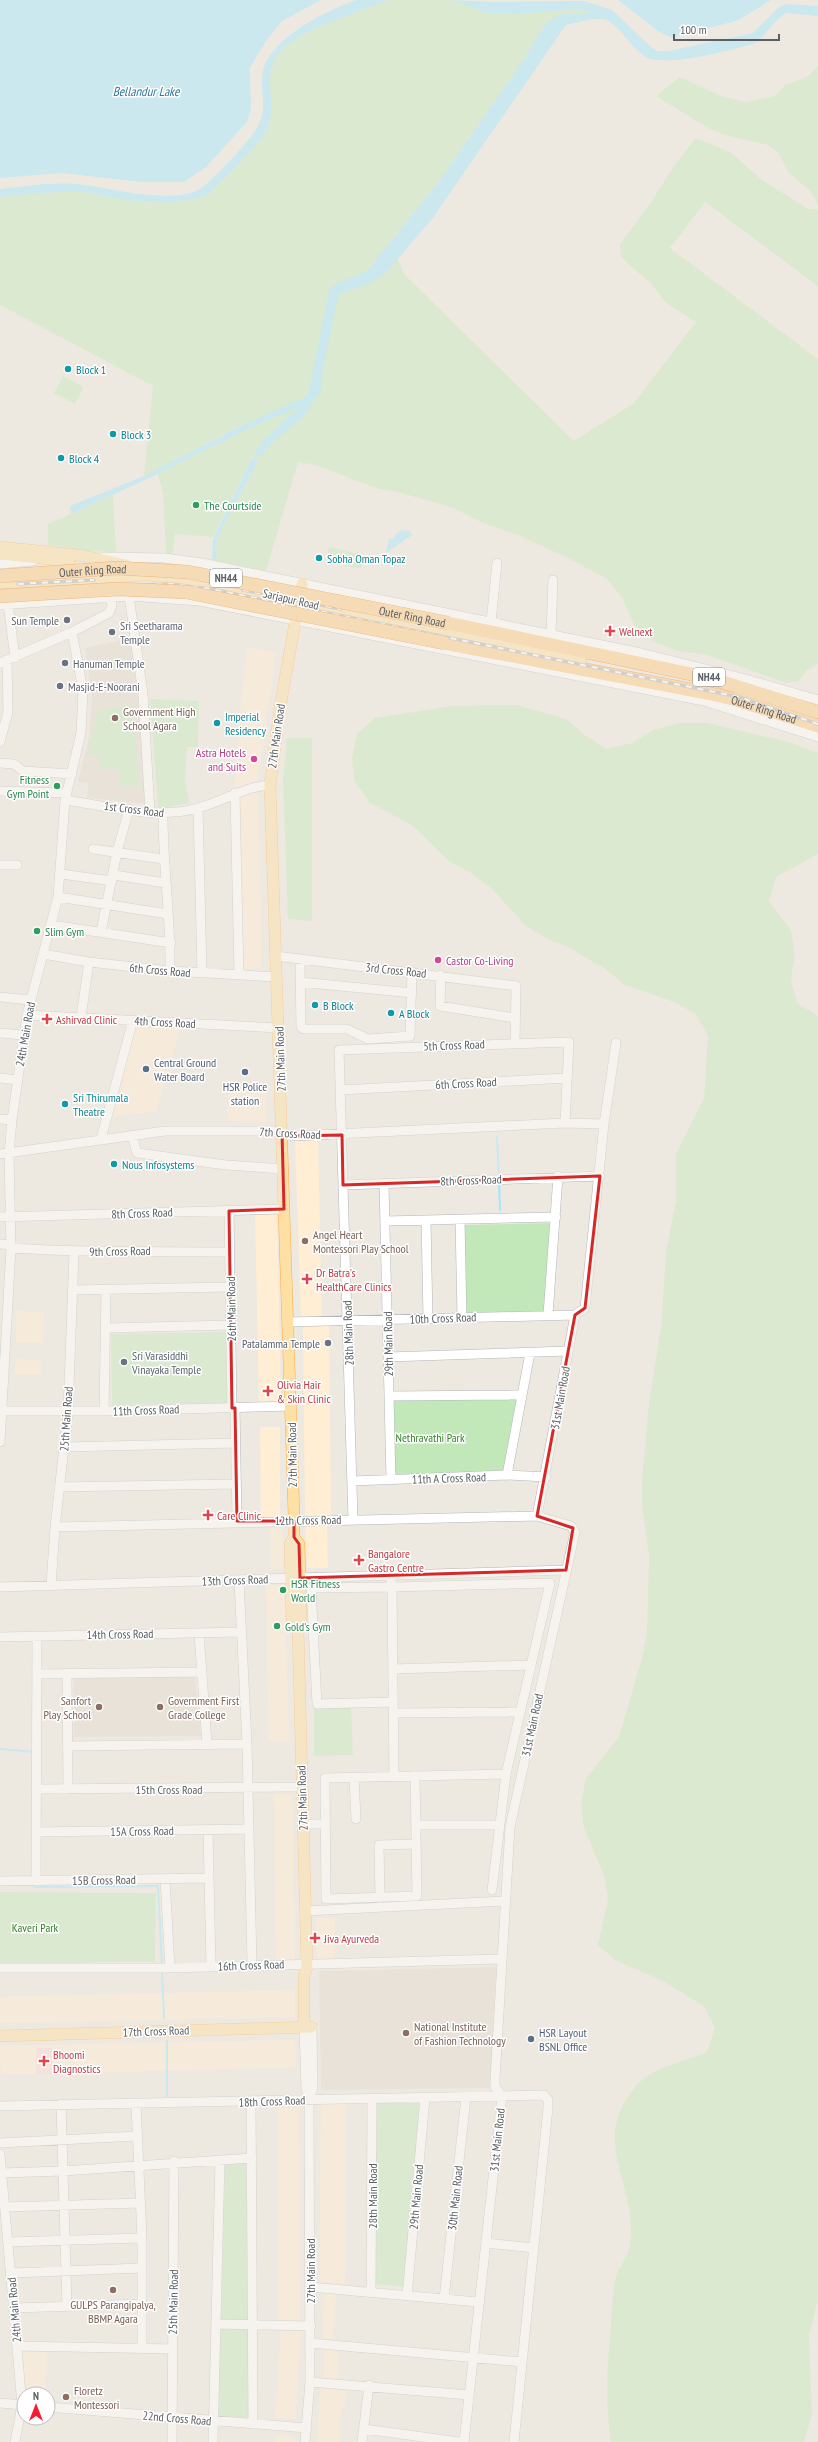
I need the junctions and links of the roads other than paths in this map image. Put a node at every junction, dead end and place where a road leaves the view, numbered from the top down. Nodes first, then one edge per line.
1 (0, 547) edge
2 (0, 554) edge
3 (85, 556) junction
4 (45, 560) junction
5 (497, 563) dead end
6 (0, 564) edge
7 (148, 575) junction
8 (0, 576) edge
9 (94, 580) junction
10 (553, 580) dead end
11 (0, 583) edge
12 (302, 584) junction
13 (129, 596) junction
14 (96, 598) junction
15 (111, 598) junction
16 (3, 601) edge
17 (300, 602) junction
18 (296, 620) junction
19 (491, 622) junction
20 (72, 632) junction
21 (551, 633) junction
22 (597, 655) junction
23 (581, 660) joint
24 (7, 661) edge
25 (818, 700) edge
26 (4, 705) edge
27 (818, 712) edge
28 (818, 726) edge
29 (818, 737) edge
30 (0, 742) edge
31 (0, 763) edge
32 (72, 774) junction
33 (270, 785) junction
34 (0, 791) edge
35 (235, 793) junction
36 (66, 796) junction
37 (198, 808) junction
38 (129, 809) junction
39 (150, 812) junction
40 (163, 815) junction
41 (93, 849) dead end
42 (117, 852) junction
43 (163, 859) junction
44 (0, 865) edge
45 (17, 865) dead end
46 (61, 874) junction
47 (113, 878) junction
48 (166, 883) junction
49 (58, 897) junction
50 (106, 905) junction
51 (168, 914) junction
52 (52, 924) junction
53 (101, 932) junction
54 (171, 943) junction
55 (43, 954) junction
56 (276, 956) junction
57 (300, 960) junction
58 (89, 962) junction
59 (170, 972) junction
60 (412, 972) junction
61 (202, 973) junction
62 (238, 974) junction
63 (441, 975) junction
64 (277, 977) junction
65 (300, 982) junction
66 (412, 993) junction
67 (0, 997) edge
68 (30, 1000) junction
69 (27, 1015) junction
70 (81, 1017) junction
71 (516, 1018) junction
72 (132, 1020) junction
73 (279, 1028) junction
74 (0, 1033) edge
75 (23, 1035) junction
76 (515, 1043) junction
77 (616, 1043) dead end
78 (339, 1050) joint
79 (0, 1078) edge
80 (567, 1078) junction
81 (17, 1080) junction
82 (340, 1090) junction
83 (0, 1119) edge
84 (12, 1120) junction
85 (565, 1123) junction
86 (604, 1124) junction
87 (282, 1132) junction
88 (132, 1135) junction
89 (342, 1135) junction
90 (101, 1138) junction
91 (5, 1153) edge
92 (283, 1169) junction
93 (558, 1176) junction
94 (600, 1176) junction
95 (384, 1184) junction
96 (343, 1185) junction
97 (284, 1209) junction
98 (229, 1211) junction
99 (0, 1217) edge
100 (556, 1217) junction
101 (12, 1218) junction
102 (460, 1220) junction
103 (385, 1221) junction
104 (426, 1221) junction
105 (0, 1244) edge
106 (11, 1246) junction
107 (74, 1252) junction
108 (230, 1252) junction
109 (230, 1287) junction
110 (72, 1290) junction
111 (106, 1290) junction
112 (575, 1314) junction
113 (548, 1315) junction
114 (462, 1318) junction
115 (428, 1319) junction
116 (388, 1320) junction
117 (348, 1321) junction
118 (288, 1322) junction
119 (231, 1325) junction
120 (106, 1328) junction
121 (568, 1352) junction
122 (530, 1353) junction
123 (388, 1357) junction
124 (522, 1395) junction
125 (389, 1396) junction
126 (291, 1406) junction
127 (234, 1408) junction
128 (1, 1411) edge
129 (104, 1411) junction
130 (68, 1412) junction
131 (0, 1442) edge
132 (235, 1443) junction
133 (65, 1447) junction
134 (507, 1475) junction
135 (546, 1477) junction
136 (391, 1480) junction
137 (352, 1481) junction
138 (236, 1484) junction
139 (59, 1487) junction
140 (537, 1516) junction
141 (353, 1520) junction
142 (294, 1521) junction
143 (237, 1522) junction
144 (55, 1527) junction
145 (566, 1570) junction
146 (391, 1575) junction
147 (295, 1578) junction
148 (239, 1580) junction
149 (51, 1585) junction
150 (392, 1586) junction
151 (0, 1587) edge
152 (241, 1632) junction
153 (199, 1633) junction
154 (37, 1636) junction
155 (0, 1637) edge
156 (531, 1665) junction
157 (393, 1669) junction
158 (201, 1672) junction
159 (67, 1673) junction
160 (37, 1674) junction
161 (393, 1702) junction
162 (520, 1712) junction
163 (394, 1713) junction
164 (207, 1744) junction
165 (247, 1744) junction
166 (68, 1746) junction
167 (506, 1774) junction
168 (415, 1776) junction
169 (394, 1777) junction
170 (354, 1778) junction
171 (302, 1787) junction
172 (247, 1788) junction
173 (36, 1789) junction
174 (68, 1789) junction
175 (356, 1819) dead end
176 (303, 1824) junction
177 (325, 1824) junction
178 (416, 1825) junction
179 (500, 1825) junction
180 (249, 1829) junction
181 (208, 1830) junction
182 (36, 1832) junction
183 (416, 1844) junction
184 (209, 1878) junction
185 (165, 1879) junction
186 (0, 1881) edge
187 (36, 1881) junction
188 (492, 1890) dead end
189 (380, 1898) junction
190 (505, 1901) junction
191 (305, 1911) junction
192 (501, 1958) junction
193 (307, 1965) junction
194 (252, 1966) junction
195 (211, 1967) junction
196 (0, 1968) edge
197 (165, 1968) junction
198 (308, 2027) junction
199 (0, 2036) edge
200 (502, 2096) junction
201 (466, 2097) junction
202 (425, 2098) junction
203 (309, 2099) junction
204 (372, 2099) junction
205 (251, 2102) junction
206 (61, 2104) junction
207 (136, 2104) junction
208 (0, 2106) edge
209 (137, 2136) junction
210 (62, 2140) junction
211 (0, 2143) edge
212 (0, 2154) edge
213 (252, 2158) junction
214 (220, 2160) junction
215 (174, 2162) junction
216 (138, 2164) junction
217 (1, 2171) edge
218 (63, 2171) junction
219 (140, 2203) junction
220 (64, 2205) junction
221 (5, 2206) junction
222 (3, 2218) edge
223 (142, 2238) junction
224 (65, 2240) junction
225 (8, 2242) junction
226 (486, 2243) junction
227 (534, 2248) junction
228 (142, 2268) junction
229 (66, 2270) junction
230 (11, 2273) junction
231 (310, 2287) junction
232 (371, 2293) junction
233 (407, 2296) junction
234 (444, 2299) junction
235 (478, 2302) junction
236 (143, 2304) junction
237 (67, 2306) junction
238 (13, 2308) junction
239 (217, 2324) junction
240 (254, 2324) junction
241 (311, 2326) junction
242 (310, 2343) junction
243 (17, 2346) junction
244 (142, 2348) junction
245 (172, 2349) junction
246 (473, 2357) junction
247 (522, 2362) junction
248 (310, 2382) junction
249 (369, 2385) junction
250 (21, 2386) edge
251 (469, 2395) junction
252 (0, 2403) edge
253 (16, 2404) edge
254 (56, 2408) edge
255 (172, 2417) junction
256 (214, 2420) junction
257 (253, 2424) junction
258 (18, 2426) edge
259 (307, 2428) junction
260 (364, 2430) junction
261 (15, 2442) edge
262 (172, 2442) edge
263 (214, 2442) edge
264 (305, 2442) edge
265 (362, 2442) edge
266 (459, 2442) edge
267 (464, 2442) edge
268 (514, 2442) edge

1 - 3 main road, Sarjapur Road
2 - 4 main road
3 - 4 street
3 - 7 main road, Sarjapur Road
3 - 12 street
4 - 6 street
4 - 9 main road
5 - 19 street
7 - 9 main road, Outer Ring Road
7 - 17 main road, Sarjapur Road
8 - 22 highway, Outer Ring Road / NH44, bridge
9 - 11 main road, Outer Ring Road
9 - 14 main road
9 - 17 main road
10 - 21 street
12 - 17 main road, 27th Main Road
12 - 19 street
13 - 15 street
13 - 18 street
13 - 39 street
14 - 15 street
14 - 16 street
15 - 20 street
16 - 24 street
16 - 28 highway, Outer Ring Road / NH44, bridge
17 - 18 main road, 27th Main Road
17 - 23 main road, Sarjapur Road
18 - 29 street
18 - 33 main road, 27th Main Road
19 - 21 street
20 - 24 street
20 - 32 street, 24th Main Road
21 - 25 street
22 - 23 highway
22 - 27 highway, Outer Ring Road / NH44
24 - 26 street
26 - 30 street
31 - 32 street
32 - 36 street, 24th Main Road
33 - 35 street, 1st Cross Road
33 - 56 main road, 27th Main Road
34 - 36 street, 1st Cross Road
35 - 37 street, 1st Cross Road
35 - 62 street
36 - 38 street, 1st Cross Road
36 - 46 street, 24th Main Road
37 - 40 street, 1st Cross Road
37 - 61 street
38 - 39 street, 1st Cross Road
38 - 42 street
39 - 40 street, 1st Cross Road
40 - 43 street
41 - 42 street
42 - 43 street
42 - 47 street
43 - 48 street
44 - 45 street
46 - 47 street
46 - 49 street, 24th Main Road
47 - 48 street
47 - 50 street
48 - 51 street
49 - 50 street
49 - 52 street, 24th Main Road
50 - 51 street
50 - 53 street
51 - 54 street
52 - 53 street
52 - 55 street, 24th Main Road
53 - 54 street
54 - 59 street
55 - 58 street, 6th Cross Road
55 - 68 street, 24th Main Road
56 - 57 street, 3rd Cross Road
56 - 64 main road, 27th Main Road
57 - 60 street, 3rd Cross Road
57 - 65 street
58 - 59 street, 6th Cross Road
58 - 70 street
59 - 61 street, 6th Cross Road
60 - 63 street, 3rd Cross Road
60 - 66 street
61 - 62 street, 6th Cross Road
62 - 64 street, 6th Cross Road
63 - 71 street, 3rd Cross Road
63 - 71 street
64 - 73 main road, 27th Main Road
65 - 66 street
65 - 66 street
67 - 68 street
68 - 69 street, 24th Main Road
69 - 70 street, 4th Cross Road
69 - 75 street, 24th Main Road
70 - 72 street, 4th Cross Road
71 - 76 street
72 - 73 street, 4th Cross Road
72 - 90 street
73 - 87 main road, 27th Main Road
74 - 75 street
75 - 81 street, 24th Main Road
76 - 78 street, 5th Cross Road
76 - 80 street, 5th Cross Road
77 - 86 street, 31st Main Road
78 - 82 street, 28th Main Road
79 - 81 street
80 - 82 street, 6th Cross Road
80 - 85 street
81 - 84 street, 24th Main Road
82 - 89 street, 28th Main Road
83 - 84 street
84 - 91 street, 24th Main Road
85 - 86 street, 7th Cross Road
85 - 89 street, 7th Cross Road
86 - 94 street, 31st Main Road
87 - 88 street, 7th Cross Road
87 - 89 street, 7th Cross Road
87 - 92 main road, 27th Main Road
88 - 90 street, 7th Cross Road
88 - 92 street
89 - 96 street, 28th Main Road
90 - 91 street, 7th Cross Road
91 - 101 street, 24th Main Road
92 - 97 main road, 27th Main Road
93 - 94 street, 8th Cross Road
93 - 95 street, 8th Cross Road
93 - 100 street
94 - 112 street, 31st Main Road
95 - 96 street, 8th Cross Road
95 - 103 street, 29th Main Road
96 - 117 street, 28th Main Road
97 - 98 street, 8th Cross Road
97 - 118 main road, 27th Main Road
98 - 101 street, 8th Cross Road
98 - 108 street, 26th Main Road
99 - 101 street, 8th Cross Road
100 - 102 street
100 - 113 street
101 - 106 street, 24th Main Road
102 - 104 street
102 - 114 street
103 - 104 street
103 - 116 street, 29th Main Road
104 - 115 street
105 - 106 street, 9th Cross Road
106 - 107 street, 9th Cross Road
106 - 128 street, 24th Main Road
107 - 108 street, 9th Cross Road
107 - 110 street, 25th Main Road
108 - 109 street, 26th Main Road
109 - 111 street
109 - 119 street, 26th Main Road
110 - 111 street
110 - 130 street, 25th Main Road
111 - 120 street
112 - 113 street, 10th Cross Road
112 - 121 street, 31st Main Road
113 - 114 street, 10th Cross Road
114 - 115 street, 10th Cross Road
115 - 116 street, 10th Cross Road
116 - 117 street, 10th Cross Road
116 - 123 street, 29th Main Road
117 - 118 street, 10th Cross Road
117 - 137 street, 28th Main Road
118 - 126 main road, 27th Main Road
119 - 120 street
119 - 127 street, 26th Main Road
120 - 129 street
121 - 122 street
121 - 135 street, 31st Main Road
122 - 123 street
122 - 124 street
123 - 125 street, 29th Main Road
124 - 125 street
124 - 134 street
125 - 136 street, 29th Main Road
126 - 127 street, 11th Cross Road
126 - 142 main road, 27th Main Road
127 - 129 street, 11th Cross Road
127 - 132 street, 26th Main Road
128 - 130 street, 11th Cross Road
128 - 131 street, 24th Main Road
129 - 130 street, 11th Cross Road
130 - 133 street, 25th Main Road
132 - 133 street
132 - 138 street, 26th Main Road
133 - 139 street, 25th Main Road
134 - 135 street, 11th A Cross Road
134 - 136 street, 11th A Cross Road
135 - 140 street, 31st Main Road
136 - 137 street, 11th A Cross Road
137 - 141 street, 28th Main Road
138 - 139 street
138 - 143 street, 26th Main Road
139 - 144 street, 25th Main Road
140 - 141 street, 12th Cross Road
140 - 145 street, 31st Main Road
141 - 142 street, 12th Cross Road
142 - 143 street, 12th Cross Road
142 - 147 main road, 27th Main Road
143 - 144 street, 12th Cross Road
144 - 149 street, 25th Main Road
145 - 146 street, 13th Cross Road
145 - 190 street, 31st Main Road
146 - 147 street, 13th Cross Road
146 - 150 street
147 - 148 street, 13th Cross Road
147 - 171 main road, 27th Main Road
148 - 149 street, 13th Cross Road
148 - 152 street
149 - 151 street, 13th Cross Road
150 - 156 street
150 - 157 street
150 - 161 street
152 - 153 street, 14th Cross Road
152 - 165 street
153 - 154 street, 14th Cross Road
153 - 158 street
154 - 155 street, 14th Cross Road
154 - 160 street
156 - 157 street
156 - 162 street
157 - 161 street
158 - 159 street
158 - 164 street
159 - 160 street
159 - 166 street
160 - 173 street
161 - 163 street
162 - 163 street
162 - 167 street
163 - 169 street
164 - 165 street
164 - 166 street
165 - 172 street
166 - 174 street
167 - 168 street
167 - 179 street
168 - 169 street
168 - 178 street
169 - 170 street
170 - 175 street
170 - 177 street
171 - 172 street, 15th Cross Road
171 - 176 main road, 27th Main Road
172 - 174 street, 15th Cross Road
172 - 180 street
173 - 174 street, 15th Cross Road
173 - 182 street
176 - 177 street
176 - 191 main road, 27th Main Road
177 - 189 street
178 - 179 street
178 - 183 street
179 - 188 street
180 - 181 street, 15A Cross Road
180 - 194 street
181 - 182 street, 15A Cross Road
181 - 184 street
182 - 187 street
183 - 189 street
183 - 189 street
184 - 185 street, 15B Cross Road
184 - 195 street
185 - 187 street, 15B Cross Road
185 - 197 street
186 - 187 street, 15B Cross Road
190 - 191 street
190 - 192 street, 31st Main Road
191 - 193 main road, 27th Main Road
192 - 193 street, 16th Cross Road
192 - 200 street, 31st Main Road
193 - 194 street, 16th Cross Road
193 - 198 main road, 27th Main Road
194 - 195 street, 16th Cross Road
195 - 197 street, 16th Cross Road
196 - 197 street, 16th Cross Road
198 - 199 main road, 17th Cross Road
198 - 203 street, 27th Main Road
200 - 201 street, 18th Cross Road
200 - 226 street, 31st Main Road
200 - 227 street, 18th Cross Road
201 - 202 street, 18th Cross Road
201 - 234 street, 30th Main Road
202 - 204 street, 18th Cross Road
202 - 233 street, 29th Main Road
203 - 204 street, 18th Cross Road
203 - 205 street, 18th Cross Road
203 - 231 street, 27th Main Road
204 - 232 street, 28th Main Road
205 - 207 street, 18th Cross Road
205 - 213 street
206 - 207 street, 18th Cross Road
206 - 208 street, 18th Cross Road
206 - 210 street
207 - 209 street
209 - 210 street
209 - 216 street
210 - 211 street
210 - 218 street
212 - 217 street, 24th Main Road
213 - 214 street
213 - 240 street
214 - 215 street
214 - 239 street
215 - 216 street
215 - 245 street, 25th Main Road
216 - 218 street
216 - 219 street
217 - 218 street
217 - 221 street, 24th Main Road
218 - 220 street
219 - 220 street
219 - 223 street
220 - 221 street
220 - 224 street
221 - 222 street, 24th Main Road
222 - 225 street, 24th Main Road
223 - 224 street
223 - 228 street
224 - 225 street
224 - 229 street
225 - 230 street, 24th Main Road
226 - 227 street
226 - 235 street, 31st Main Road
227 - 247 street
228 - 229 street
228 - 236 street
229 - 230 street
229 - 237 street
230 - 238 street, 24th Main Road
231 - 232 street
231 - 241 street, 27th Main Road
232 - 233 street
233 - 234 street
234 - 235 street
235 - 246 street, 31st Main Road
236 - 237 street
236 - 244 street
237 - 238 street
238 - 243 street, 24th Main Road
239 - 240 street
239 - 256 street
240 - 241 street
240 - 257 street
241 - 242 street, 27th Main Road
242 - 246 street
242 - 248 street, 27th Main Road
243 - 244 street
243 - 250 street, 24th Main Road
244 - 245 street
245 - 255 street, 25th Main Road
246 - 247 street
246 - 251 street, 31st Main Road
247 - 268 street
248 - 249 street
248 - 259 street, 27th Main Road
249 - 251 street
249 - 260 street
251 - 267 street, 31st Main Road
252 - 253 street
254 - 255 street, 22nd Cross Road
255 - 256 street, 22nd Cross Road
255 - 262 street, 25th Main Road
256 - 257 street, 22nd Cross Road
256 - 263 street
257 - 259 street, 22nd Cross Road
258 - 261 street, 24th Main Road
259 - 264 street, 27th Main Road
260 - 265 street
260 - 266 street

